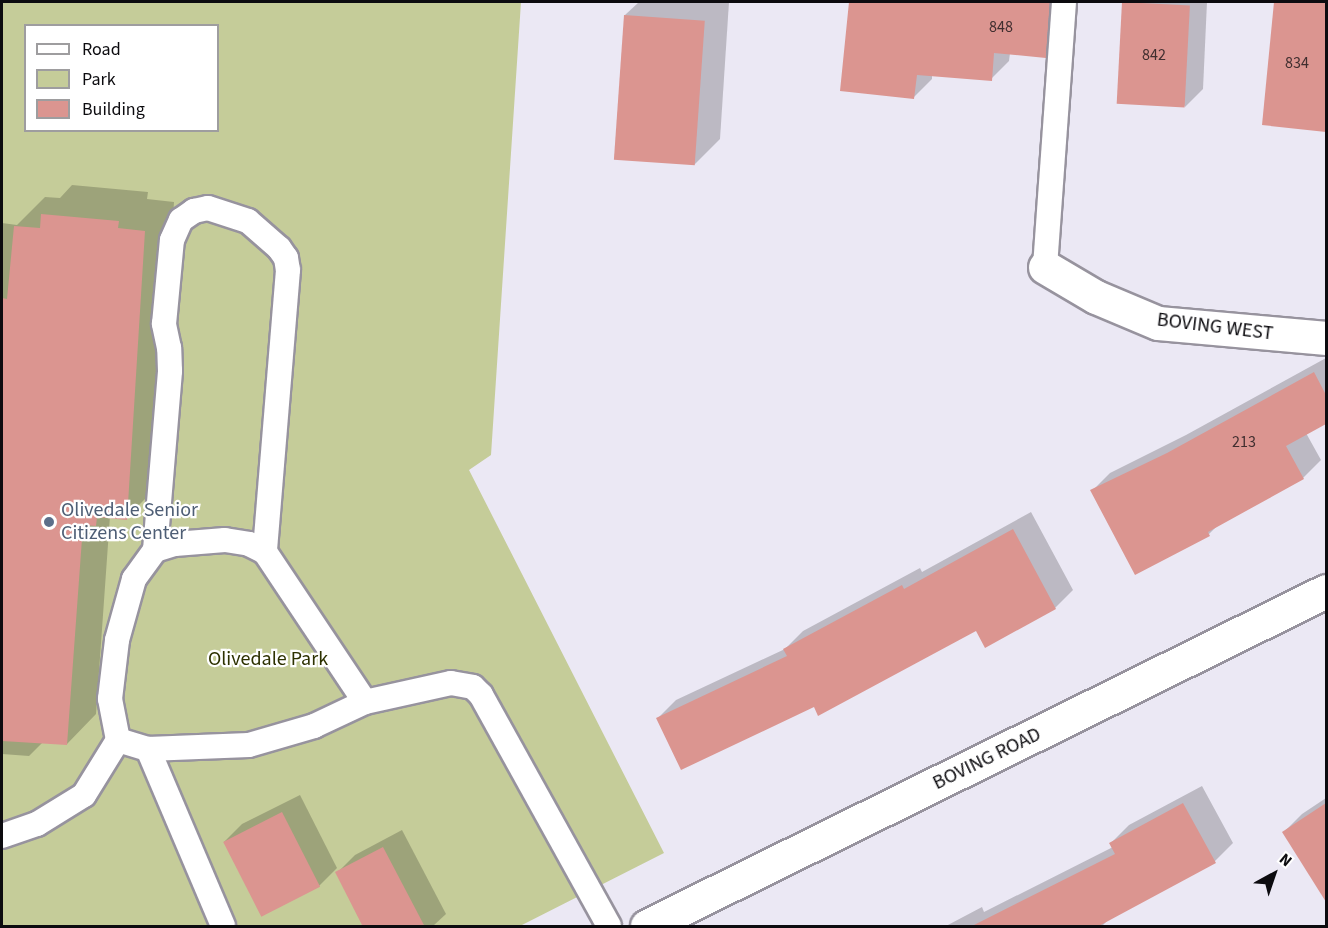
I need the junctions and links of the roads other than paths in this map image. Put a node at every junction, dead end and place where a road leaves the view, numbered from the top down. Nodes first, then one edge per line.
1 (1064, 2) edge
2 (1045, 267) joint
3 (1326, 338) edge
4 (155, 550) junction
5 (265, 552) junction
6 (1326, 591) edge
7 (365, 702) junction
8 (118, 740) junction
9 (148, 749) junction
10 (2, 836) edge
11 (223, 927) edge
12 (609, 927) edge
13 (647, 927) edge

1 - 2 lane
2 - 3 street, BOVING WEST
4 - 5 lane
4 - 5 lane
4 - 8 lane
5 - 7 lane
6 - 13 street, BOVING ROAD
7 - 9 lane
7 - 12 lane
8 - 9 lane
8 - 10 lane
9 - 11 lane

